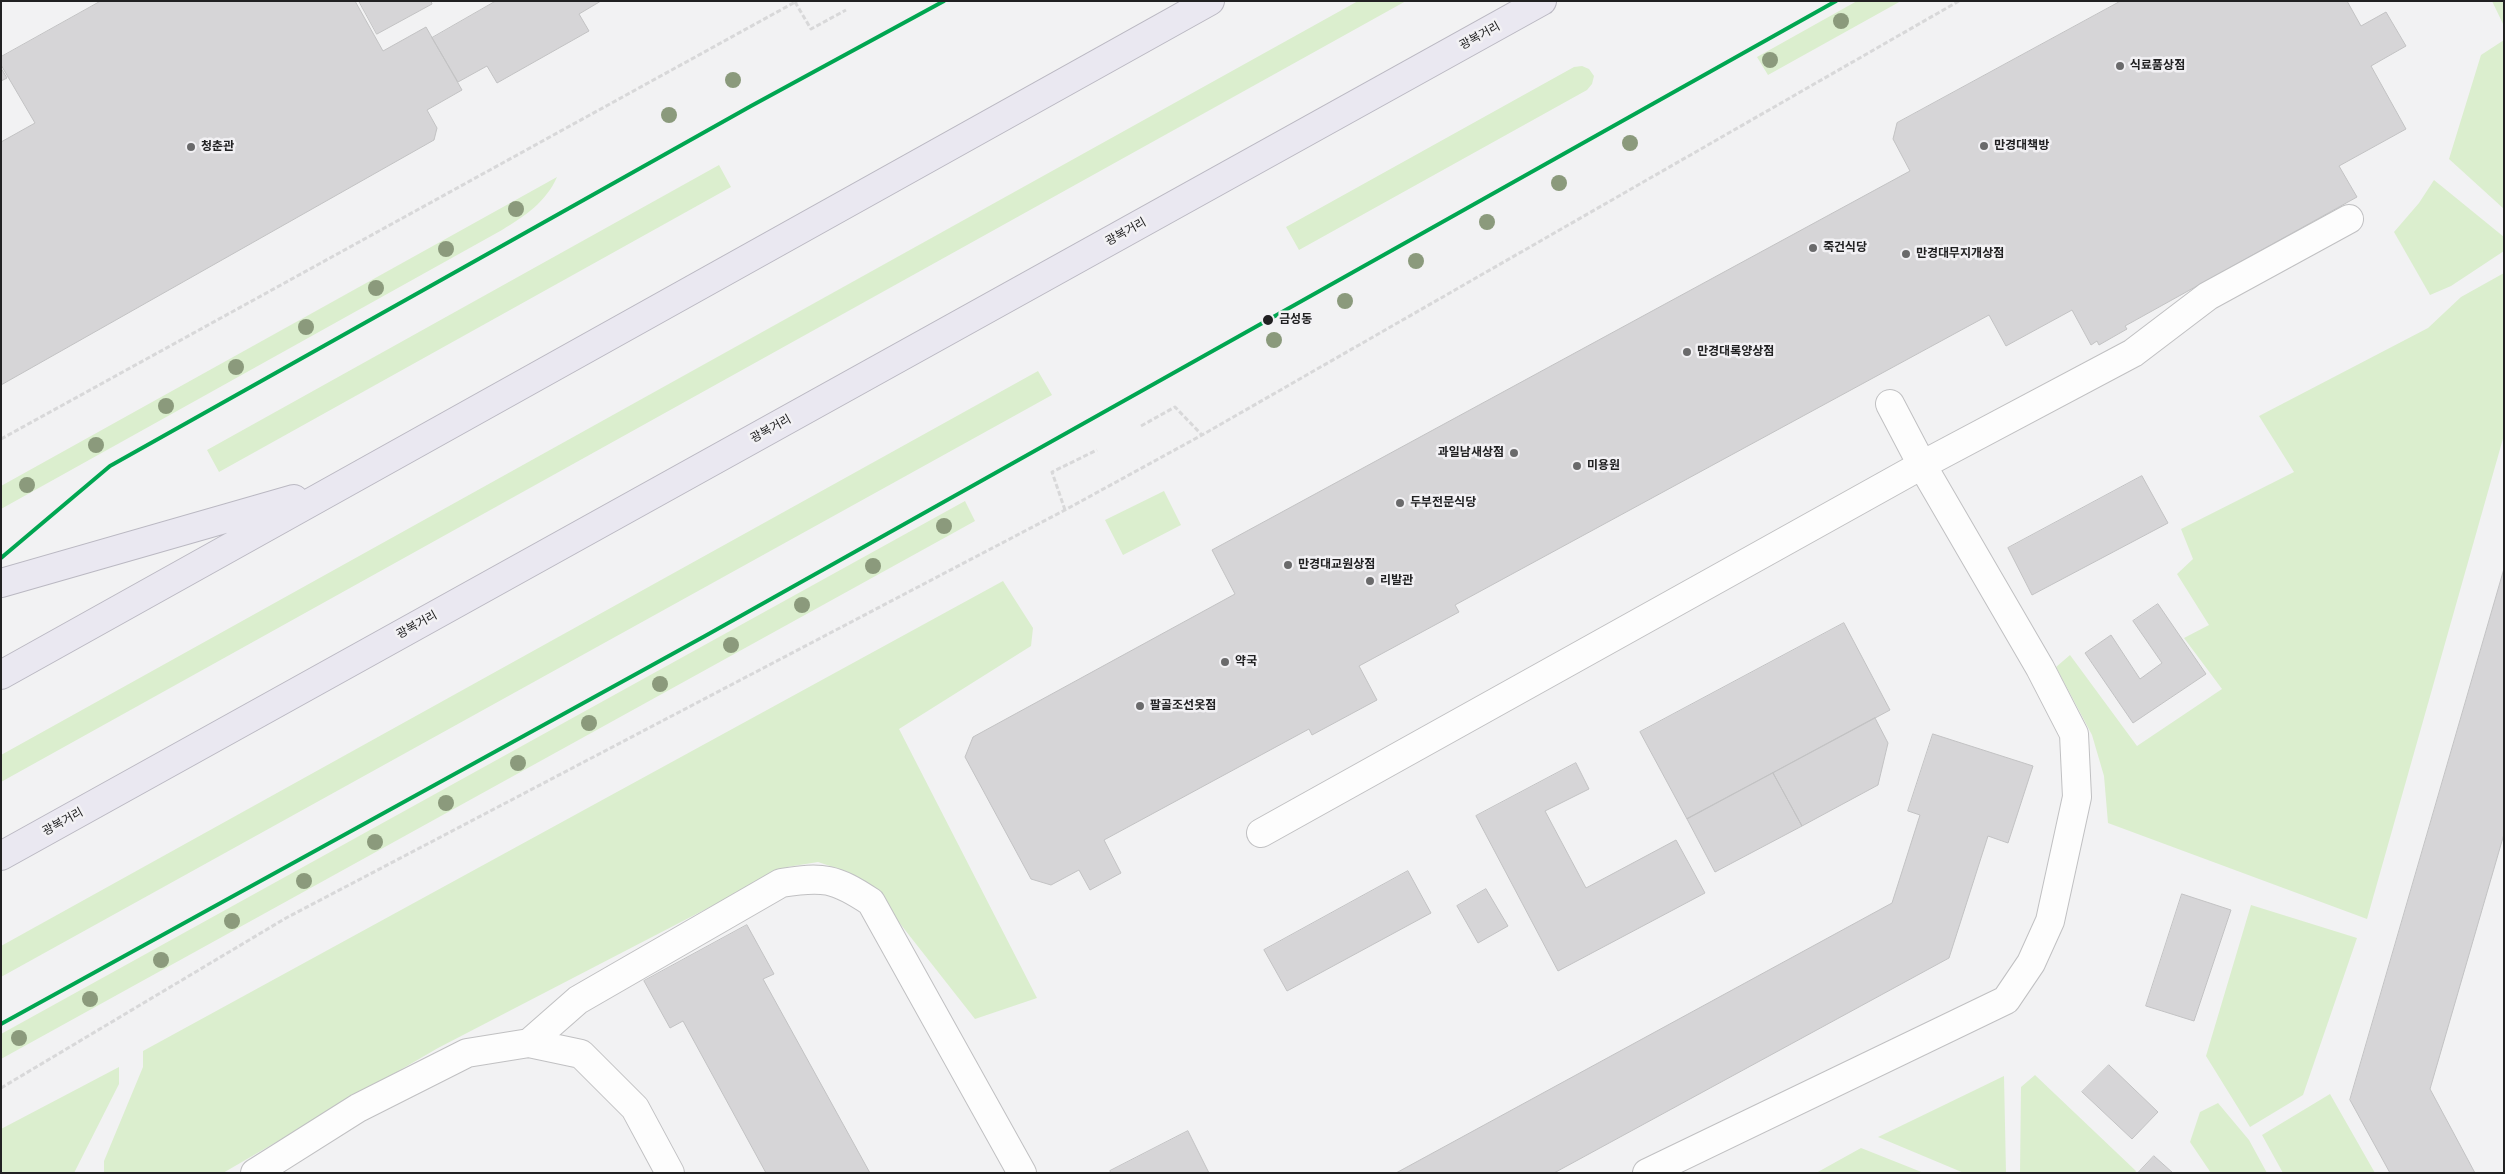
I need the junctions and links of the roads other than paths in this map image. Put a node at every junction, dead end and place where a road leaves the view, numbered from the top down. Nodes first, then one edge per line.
1 (1210, 1) edge
2 (1542, 1) edge
3 (2349, 219) dead end
4 (1890, 404) dead end
5 (1922, 465) junction
6 (339, 486) junction
7 (1, 583) edge
8 (1, 675) edge
9 (1261, 833) dead end
10 (1, 856) edge
11 (529, 1043) junction
12 (255, 1173) edge
13 (670, 1173) edge
14 (1022, 1173) edge
15 (1647, 1173) edge

1 - 6 highway
2 - 10 highway, 광복거리
3 - 5 street
4 - 5 street
5 - 9 street
5 - 15 street
6 - 7 highway
6 - 8 highway
11 - 12 street
11 - 13 street
11 - 14 street

